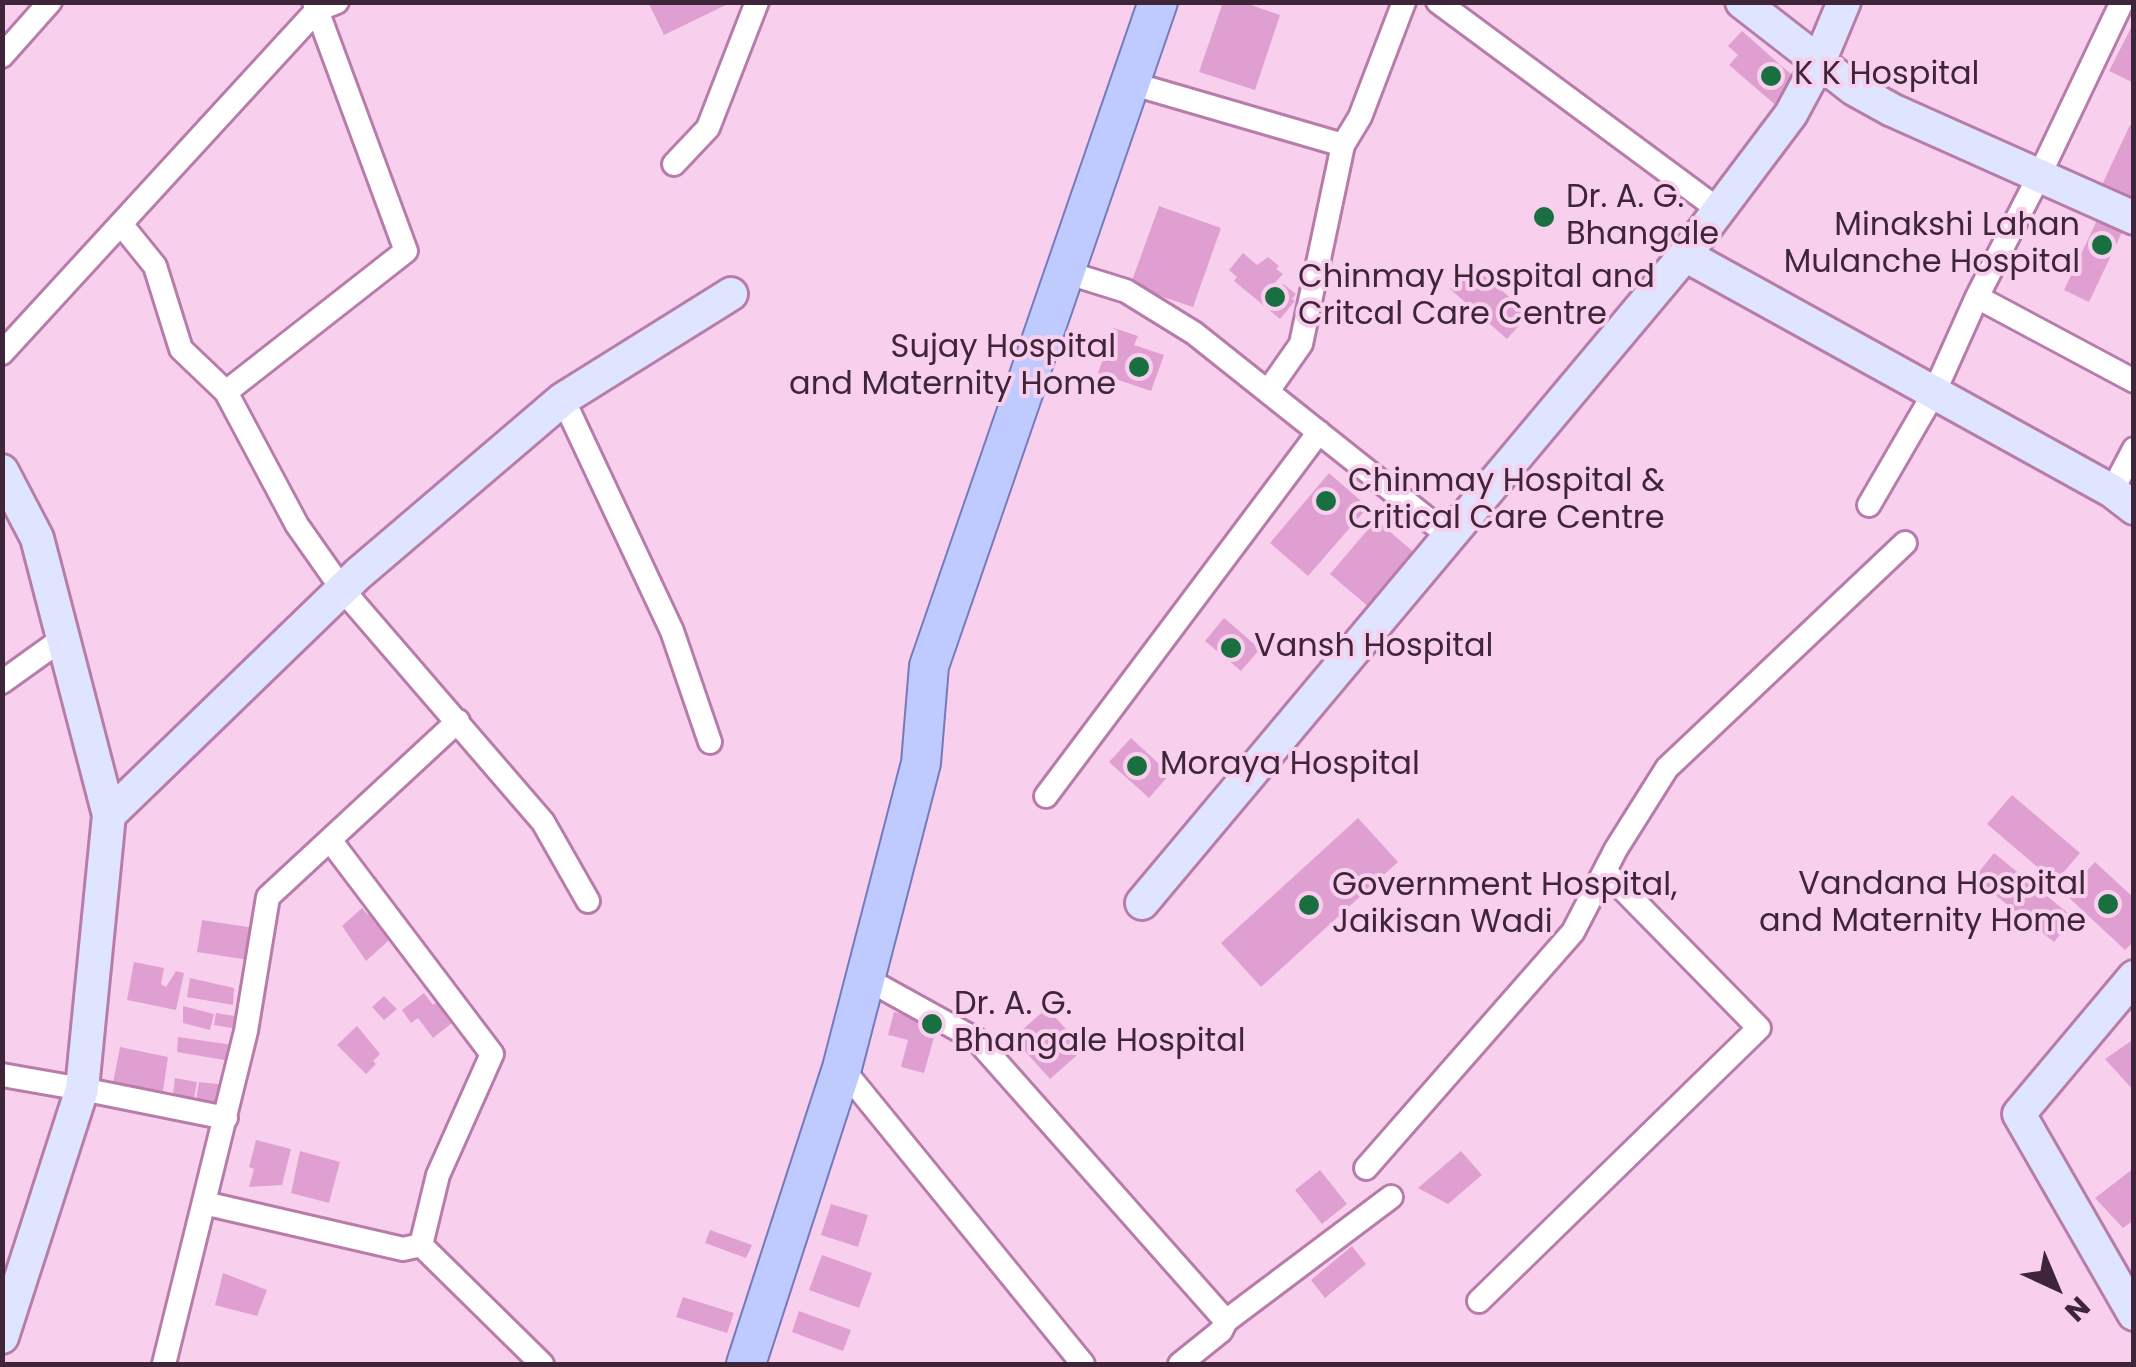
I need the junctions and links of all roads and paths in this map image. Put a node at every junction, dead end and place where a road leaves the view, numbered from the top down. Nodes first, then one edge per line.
1 (50, 2) edge
2 (757, 2) edge
3 (1158, 2) edge
4 (1404, 2) edge
5 (1438, 2) edge
6 (1742, 2) edge
7 (1844, 2) edge
8 (2122, 2) edge
9 (323, 5) edge
10 (2, 56) edge
11 (1819, 62) junction
12 (1130, 83) junction
13 (1343, 146) junction
14 (674, 164) dead end
15 (2040, 174) junction
16 (1718, 210) junction
17 (2134, 218) edge
18 (121, 224) junction
19 (1685, 255) junction
20 (1066, 272) junction
21 (731, 294) dead end
22 (1976, 298) junction
23 (2, 354) edge
24 (2134, 381) edge
25 (1268, 391) junction
26 (226, 392) junction
27 (1934, 392) junction
28 (563, 400) junction
29 (1319, 432) junction
30 (2134, 449) edge
31 (8, 493) edge
32 (2123, 499) edge
33 (1869, 505) dead end
34 (1449, 536) junction
35 (1905, 542) dead end
36 (342, 589) junction
37 (62, 638) junction
38 (2, 682) edge
39 (458, 720) junction
40 (710, 742) dead end
41 (1046, 796) dead end
42 (108, 814) junction
43 (330, 840) junction
44 (1605, 871) junction
45 (588, 901) dead end
46 (1142, 902) dead end
47 (2134, 976) edge
48 (866, 978) junction
49 (842, 1068) junction
50 (2, 1076) edge
51 (82, 1089) junction
52 (226, 1118) junction
53 (1366, 1168) dead end
54 (1391, 1197) dead end
55 (204, 1203) junction
56 (422, 1245) junction
57 (1479, 1300) dead end
58 (2134, 1314) edge
59 (1226, 1321) junction
60 (2, 1337) edge
61 (1072, 1361) edge
62 (164, 1364) edge
63 (542, 1364) edge
64 (746, 1364) edge
65 (1180, 1364) edge

1 - 10 street
2 - 14 street
3 - 12 main road
4 - 13 street
5 - 16 street
6 - 11 street
7 - 11 street
8 - 15 street
9 - 18 street
9 - 26 street
11 - 15 street
11 - 16 street
12 - 13 street
12 - 20 main road
13 - 25 street
15 - 17 street
15 - 22 street
16 - 19 street
18 - 23 street
18 - 26 street
19 - 27 street
19 - 34 street
20 - 25 street
20 - 48 main road
21 - 28 street
22 - 24 street
22 - 27 street
25 - 29 street
26 - 36 street
27 - 32 street
27 - 33 street
28 - 36 street
28 - 40 street
29 - 34 street
29 - 41 street
30 - 32 street
31 - 37 street
34 - 46 street
35 - 44 street
36 - 39 street
36 - 42 street
37 - 38 street
37 - 42 street
39 - 43 street
39 - 45 street
42 - 51 street
43 - 52 street
43 - 56 street
44 - 53 street
44 - 57 street
47 - 58 street
48 - 49 main road
48 - 59 street
49 - 61 street
49 - 64 main road
50 - 51 street
51 - 52 street
51 - 60 street
52 - 55 street
54 - 59 street
55 - 56 street
55 - 62 street
56 - 63 street
59 - 65 street

